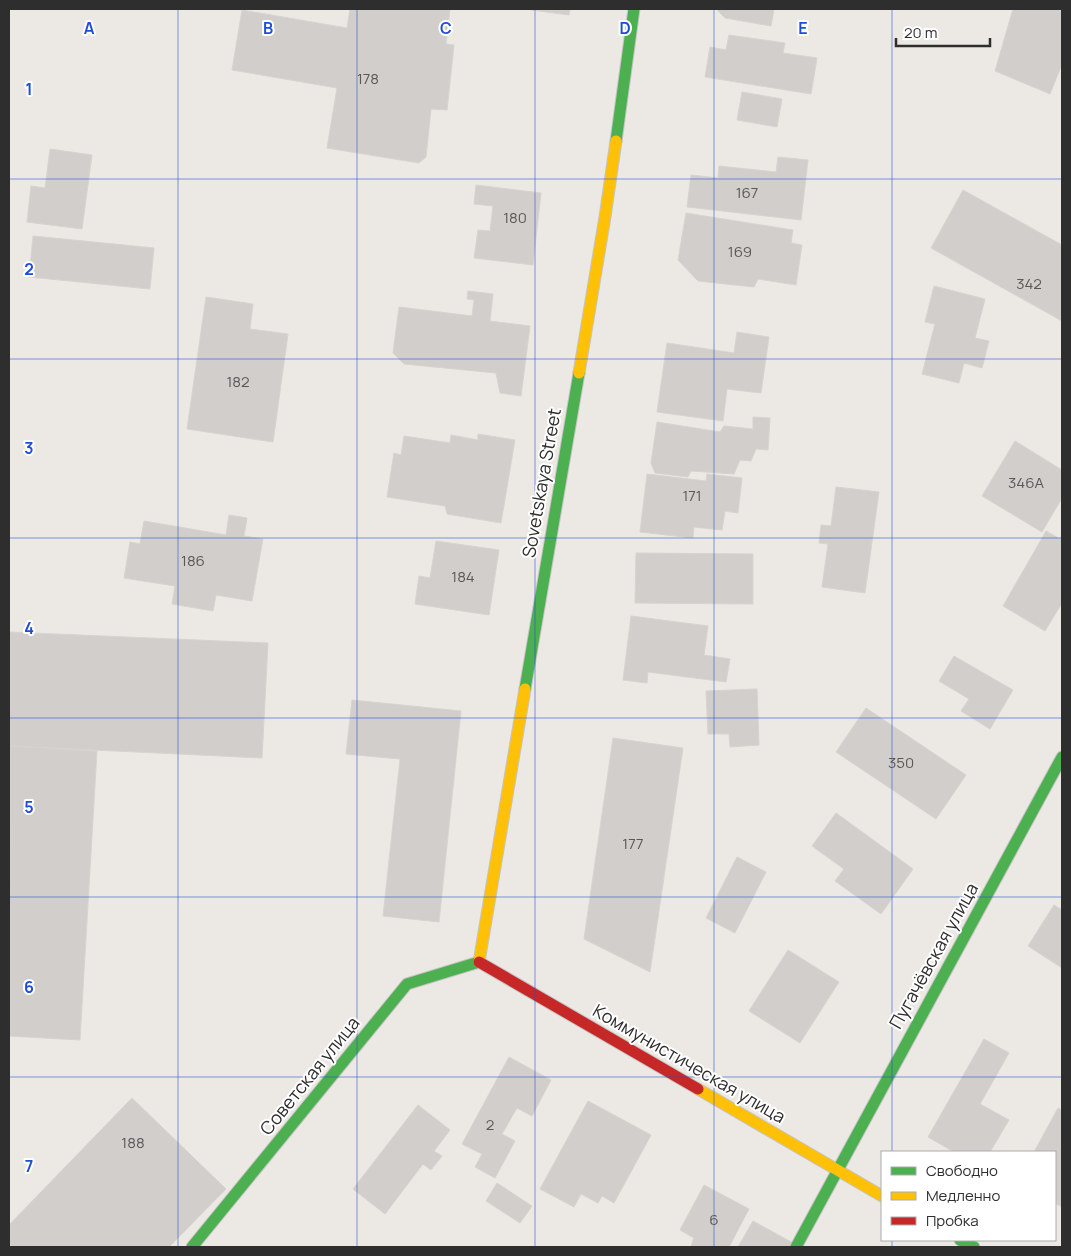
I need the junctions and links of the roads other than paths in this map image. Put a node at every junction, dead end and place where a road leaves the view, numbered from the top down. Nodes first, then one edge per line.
1 (634, 9) edge
2 (1062, 757) edge
3 (479, 962) junction
4 (836, 1171) junction
5 (881, 1195) edge
6 (962, 1241) edge
7 (192, 1247) edge
8 (796, 1247) edge
9 (974, 1247) edge

1 - 3 street, Sovetskaya Street
2 - 4 street, Пугачёвская улица
3 - 4 street, Коммунистическая улица
3 - 7 street, Советская улица
4 - 5 street, Коммунистическая улица
4 - 8 street, Пугачёвская улица
6 - 9 street

